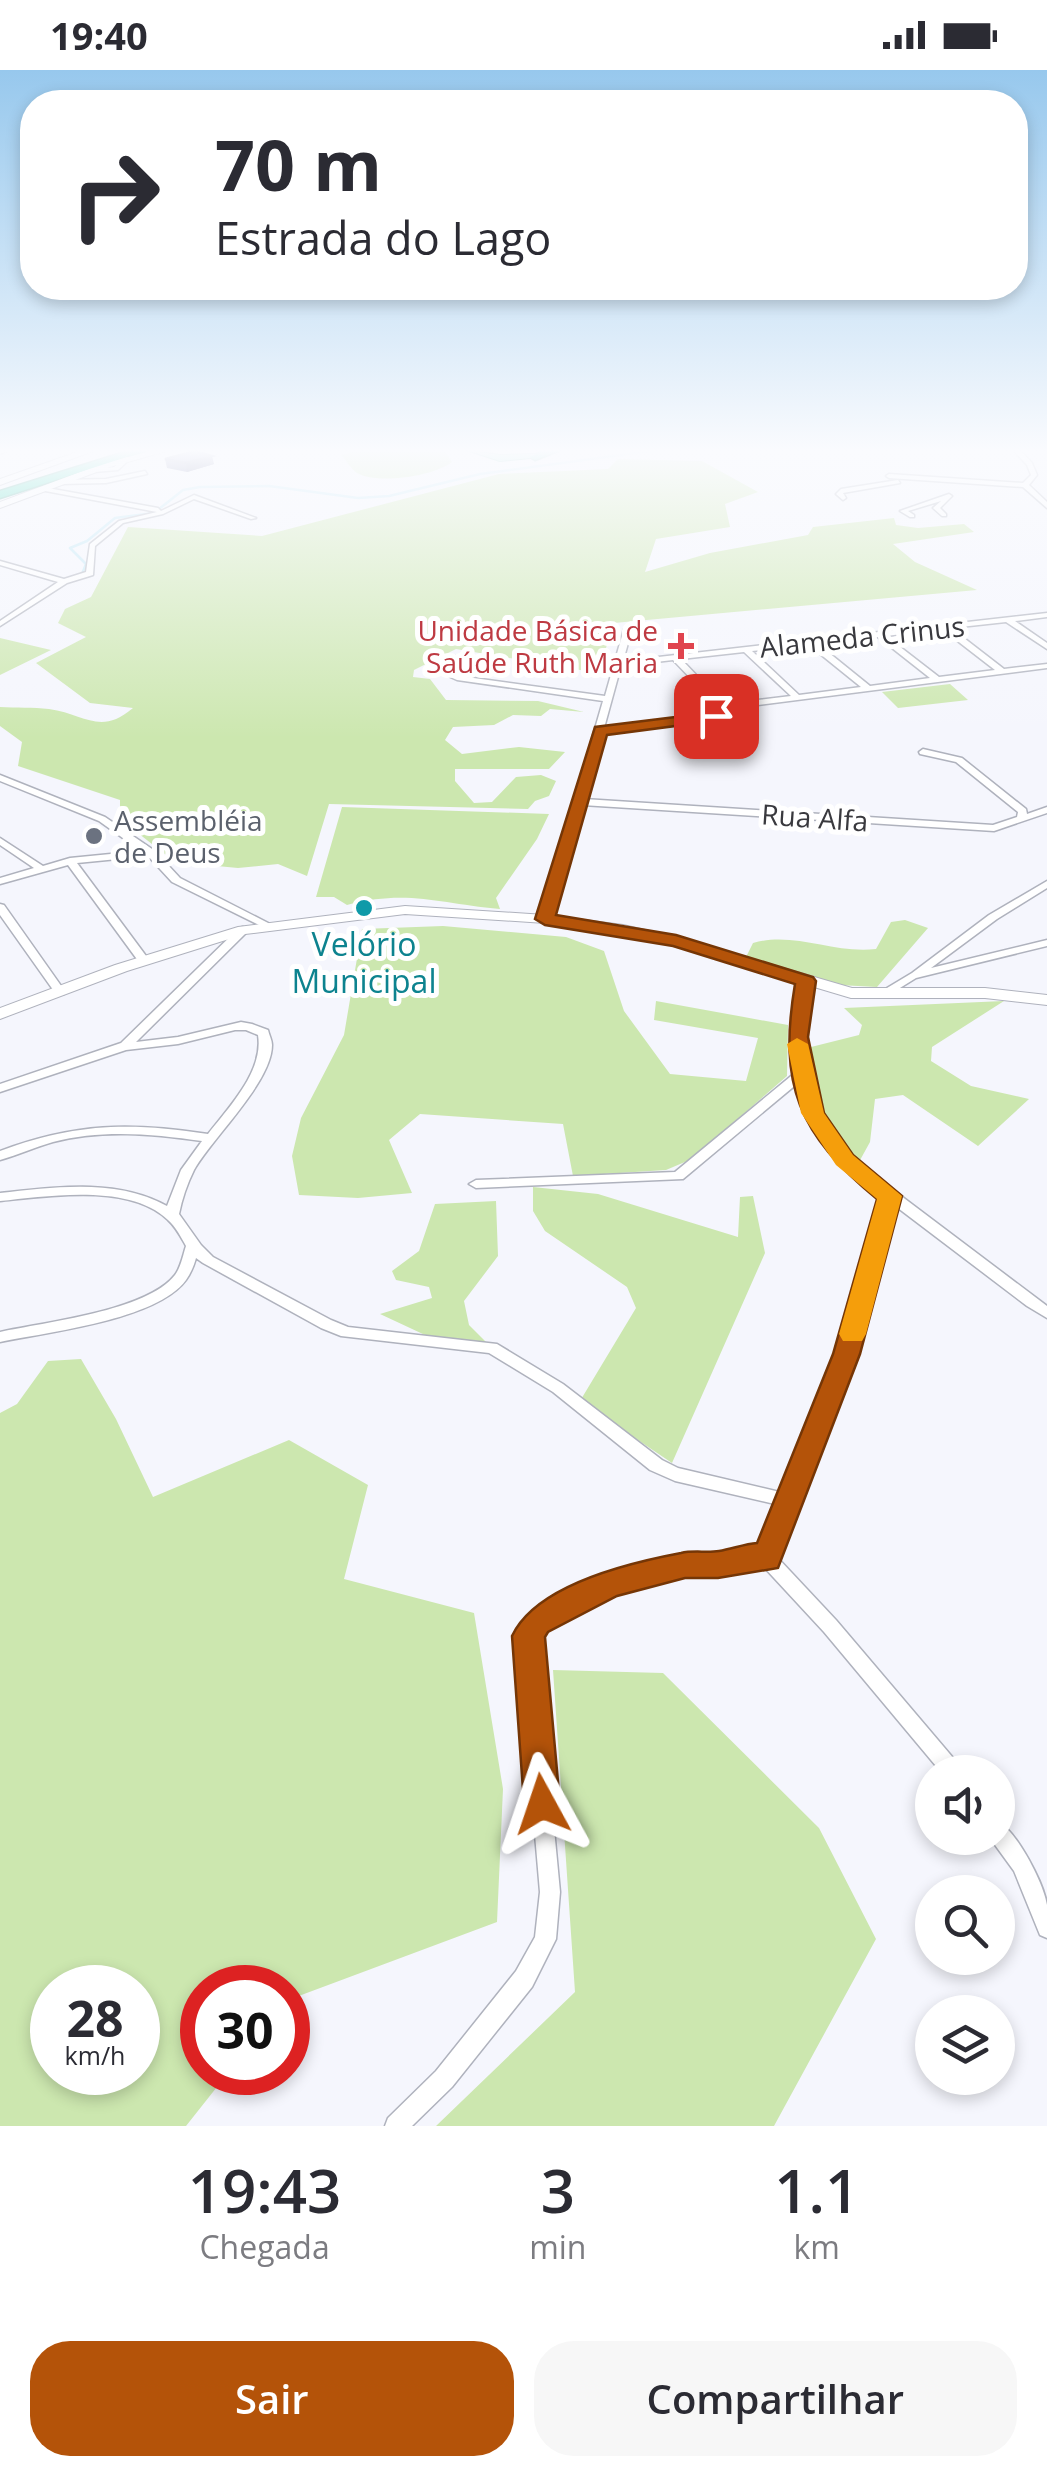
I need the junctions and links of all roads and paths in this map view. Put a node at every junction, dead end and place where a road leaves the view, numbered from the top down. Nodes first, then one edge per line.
1 (93, 546) edge
2 (0, 563) edge
3 (64, 581) junction
4 (0, 608) edge
5 (18, 613) junction
6 (1047, 615) edge
7 (1008, 620) junction
8 (0, 624) edge
9 (944, 627) junction
10 (628, 630) dead end
11 (880, 634) junction
12 (811, 642) junction
13 (1047, 648) edge
14 (745, 649) junction
15 (458, 657) dead end
16 (674, 657) junction
17 (618, 664) junction
18 (1047, 666) edge
19 (1003, 672) junction
20 (936, 679) junction
21 (868, 688) junction
22 (797, 697) junction
23 (607, 699) junction
24 (722, 707) junction
25 (600, 731) junction
26 (923, 752) dead end
27 (936, 755) junction
28 (944, 772) dead end
29 (0, 778) edge
30 (580, 802) junction
31 (1047, 810) edge
32 (1021, 820) junction
33 (0, 841) edge
34 (19, 850) junction
35 (151, 852) junction
36 (0, 856) edge
37 (70, 861) junction
38 (39, 868) junction
39 (0, 881) edge
40 (1047, 884) edge
41 (0, 906) edge
42 (545, 919) junction
43 (266, 925) junction
44 (243, 930) junction
45 (1047, 943) edge
46 (143, 960) junction
47 (912, 976) junction
48 (806, 981) junction
49 (60, 992) junction
50 (883, 994) junction
51 (1047, 1000) edge
52 (0, 1014) edge
53 (125, 1046) junction
54 (802, 1074) junction
55 (0, 1088) edge
56 (210, 1138) junction
57 (0, 1156) edge
58 (476, 1184) dead end
59 (0, 1196) edge
60 (890, 1196) junction
61 (172, 1215) junction
62 (192, 1248) junction
63 (1047, 1313) edge
64 (0, 1337) edge
65 (790, 1500) junction
66 (767, 1558) junction
67 (939, 1755) edge
68 (1015, 1855) edge
69 (1047, 1928) edge
70 (396, 2126) edge

1 - 3 street
2 - 3 street
3 - 5 street
4 - 5 street
5 - 8 street
6 - 7 street, Alameda Crinus
7 - 9 street, Alameda Crinus
7 - 13 street
9 - 11 street, Alameda Crinus
9 - 19 street
10 - 17 street
11 - 12 street, Alameda Crinus
11 - 20 street
12 - 14 street, Alameda Crinus
12 - 21 street
14 - 16 street, Alameda Crinus
14 - 22 street
15 - 23 street
16 - 17 street, Alameda Crinus
16 - 24 street
17 - 23 street
18 - 19 street
19 - 20 street
20 - 21 street
21 - 22 street
22 - 24 street
23 - 25 street
24 - 25 street
25 - 30 street
26 - 27 street
27 - 28 street
27 - 32 street
29 - 35 street
30 - 32 street, Rua Alfa
30 - 42 street
31 - 32 street, Rua Alfa
33 - 34 street
34 - 36 street
34 - 38 street
35 - 37 street
35 - 43 street
37 - 38 street
37 - 46 street
38 - 39 street
40 - 47 street
41 - 49 street
42 - 43 street
42 - 48 street
43 - 44 street
44 - 46 street
44 - 53 street
45 - 47 street
46 - 49 street
47 - 50 street
48 - 50 street
48 - 54 street
49 - 52 street
50 - 51 street
53 - 55 street
53 - 56 street
54 - 58 street
54 - 60 street
56 - 57 street
56 - 61 street
59 - 61 street
60 - 63 street
60 - 65 street
61 - 62 street
62 - 64 street
62 - 65 street
65 - 66 street
66 - 67 street
66 - 70 street
68 - 69 street

